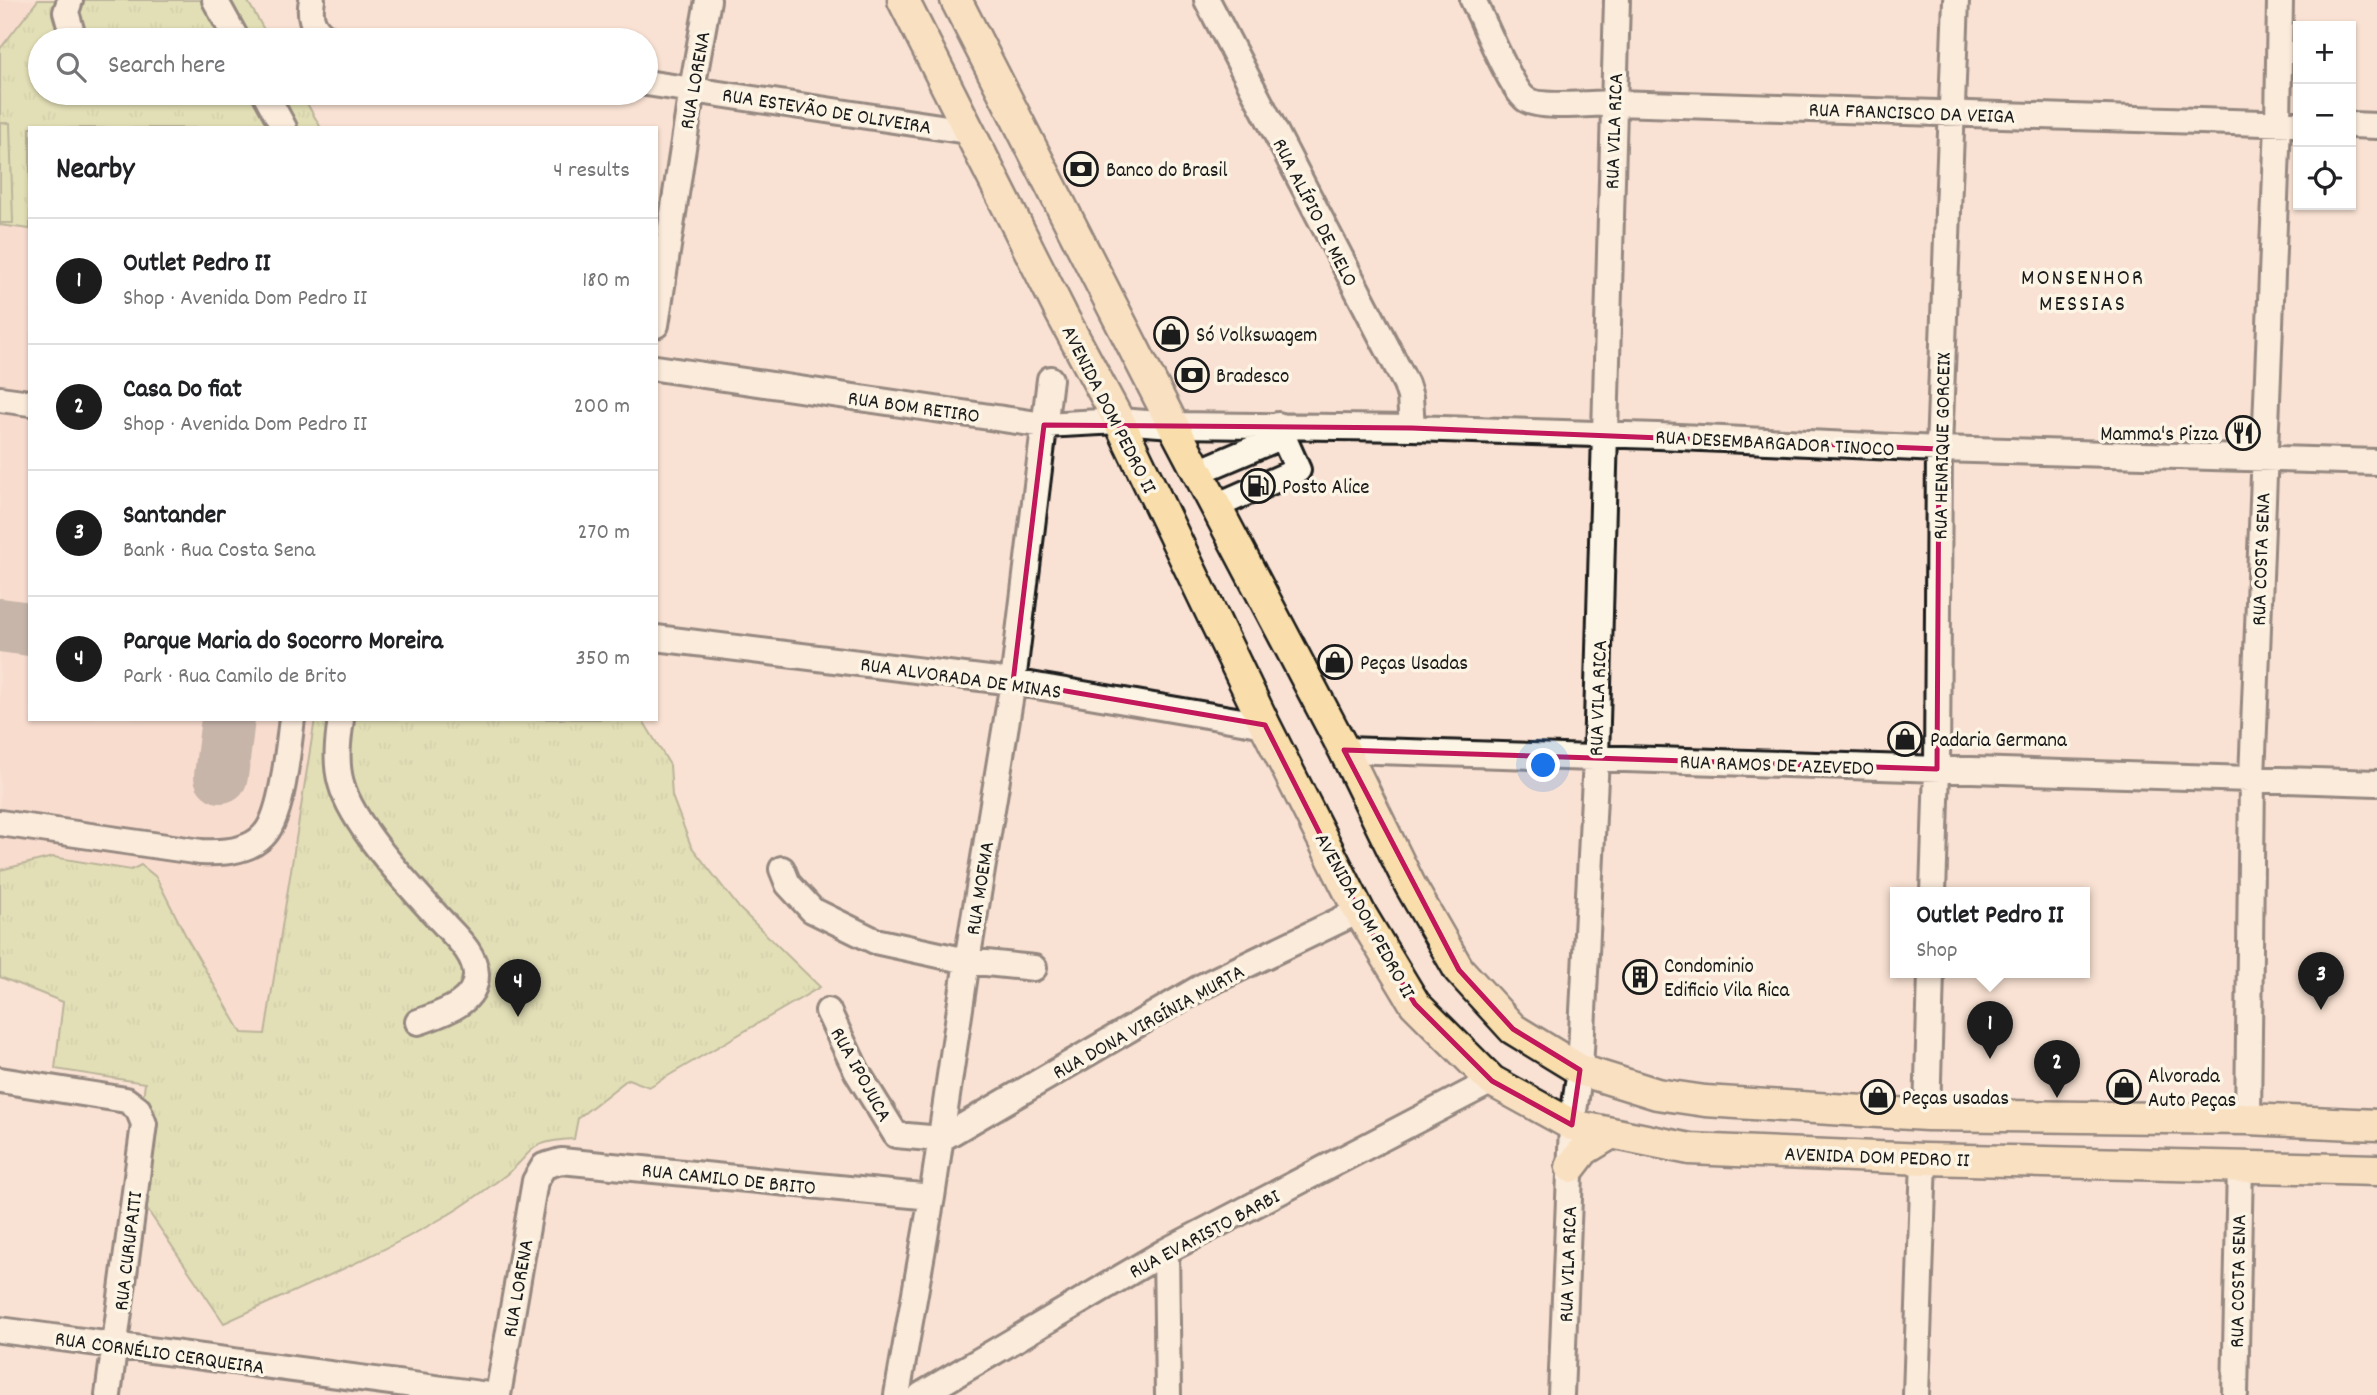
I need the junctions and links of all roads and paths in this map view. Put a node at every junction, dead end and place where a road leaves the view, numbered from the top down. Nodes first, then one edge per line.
1 (70, 0) edge
2 (215, 0) edge
3 (312, 0) edge
4 (708, 0) edge
5 (903, 0) edge
6 (956, 0) edge
7 (1207, 0) edge
8 (1474, 0) edge
9 (1617, 0) edge
10 (1956, 0) edge
11 (2280, 0) edge
12 (71, 28) edge
13 (230, 28) edge
14 (316, 28) edge
15 (658, 85) edge
16 (692, 89) junction
17 (1614, 103) junction
18 (272, 105) edge
19 (1952, 113) junction
20 (2288, 123) edge
21 (2356, 125) edge
22 (283, 126) edge
23 (2377, 126) edge
24 (967, 131) junction
25 (658, 312) edge
26 (658, 368) edge
27 (1050, 379) dead end
28 (0, 399) edge
29 (28, 403) edge
30 (1119, 421) junction
31 (1044, 425) junction
32 (1173, 425) junction
33 (1215, 425) junction
34 (1412, 428) junction
35 (1280, 431) junction
36 (1606, 435) junction
37 (1939, 449) junction
38 (2264, 458) junction
39 (1230, 459) junction
40 (2377, 462) edge
41 (1198, 472) junction
42 (1245, 493) junction
43 (1216, 506) junction
44 (658, 638) edge
45 (1013, 682) junction
46 (292, 721) edge
47 (341, 721) edge
48 (1265, 725) junction
49 (1344, 750) junction
50 (1595, 758) junction
51 (1937, 769) junction
52 (2252, 778) junction
53 (2377, 783) edge
54 (0, 823) edge
55 (782, 869) dead end
56 (1933, 887) edge
57 (1359, 911) junction
58 (967, 961) junction
59 (1034, 968) dead end
60 (1931, 978) edge
61 (828, 1011) dead end
62 (418, 1022) dead end
63 (1580, 1070) junction
64 (0, 1080) edge
65 (1492, 1081) junction
66 (1927, 1115) junction
67 (2248, 1119) junction
68 (1572, 1125) junction
69 (2377, 1125) edge
70 (1612, 1133) junction
71 (941, 1139) junction
72 (1924, 1159) junction
73 (2240, 1166) junction
74 (1571, 1167) junction
75 (2377, 1170) edge
76 (535, 1181) joint
77 (932, 1197) junction
78 (1166, 1251) junction
79 (0, 1330) edge
80 (115, 1346) junction
81 (108, 1395) edge
82 (488, 1395) edge
83 (498, 1395) edge
84 (897, 1395) edge
85 (921, 1395) edge
86 (1168, 1395) edge
87 (1561, 1395) edge
88 (1916, 1395) edge
89 (2235, 1395) edge

1 - 12 street
2 - 13 street
3 - 14 street
4 - 16 street, RUA LORENA
5 - 24 main road, AVENIDA DOM PEDRO II
6 - 32 main road, AVENIDA DOM PEDRO II
7 - 34 street, RUA ALÍPIO DE MELO
8 - 17 street, RUA FRANCISCO DA VEIGA
9 - 17 street, RUA VILA RICA
10 - 19 street, RUA HENRIQUE GORCEIX
11 - 20 street, RUA COSTA SENA
15 - 16 street, RUA ESTEVÃO DE OLIVEIRA
16 - 24 street, RUA ESTEVÃO DE OLIVEIRA
16 - 25 street, RUA LORENA
17 - 19 street, RUA FRANCISCO DA VEIGA
17 - 36 street, RUA VILA RICA
18 - 22 street
19 - 20 street, RUA FRANCISCO DA VEIGA
19 - 37 street, RUA HENRIQUE GORCEIX
20 - 38 street, RUA COSTA SENA
21 - 23 street
24 - 30 main road, AVENIDA DOM PEDRO II
26 - 31 street, RUA BOM RETIRO
27 - 31 street, RUA MOEMA
28 - 29 street
30 - 31 street, RUA BOM RETIRO
30 - 32 street, RUA BOM RETIRO
30 - 48 main road, AVENIDA DOM PEDRO II
31 - 45 street, RUA MOEMA
32 - 33 street, RUA DESEMBARGADOR TINOCO
32 - 41 main road, AVENIDA DOM PEDRO II
33 - 35 street, RUA DESEMBARGADOR TINOCO
33 - 39 street
34 - 35 street, RUA DESEMBARGADOR TINOCO
34 - 36 street, RUA DESEMBARGADOR TINOCO
35 - 39 street
35 - 42 street
36 - 37 street, RUA DESEMBARGADOR TINOCO
36 - 50 street, RUA VILA RICA
37 - 38 street, RUA DESEMBARGADOR TINOCO
37 - 51 street, RUA HENRIQUE GORCEIX
38 - 40 street, RUA DESEMBARGADOR TINOCO
38 - 52 street, RUA COSTA SENA
39 - 41 street
39 - 42 street
41 - 43 main road, AVENIDA DOM PEDRO II
42 - 43 street
43 - 49 main road, AVENIDA DOM PEDRO II
44 - 45 street, RUA ALVORADA DE MINAS
45 - 48 street, RUA ALVORADA DE MINAS
45 - 58 street, RUA MOEMA
46 - 54 street
47 - 62 street
48 - 57 main road, AVENIDA DOM PEDRO II
49 - 50 street, RUA RAMOS DE AZEVEDO
49 - 63 main road, AVENIDA DOM PEDRO II
50 - 51 street, RUA RAMOS DE AZEVEDO
50 - 63 street, RUA VILA RICA
51 - 52 street, RUA RAMOS DE AZEVEDO
51 - 56 street, RUA HENRIQUE GORCEIX
52 - 53 street, RUA RAMOS DE AZEVEDO
52 - 67 street, RUA COSTA SENA
55 - 58 street
57 - 65 main road, AVENIDA DOM PEDRO II
57 - 71 street, RUA DONA VIRGÍNIA MURTA
58 - 59 street
58 - 71 street, RUA MOEMA
60 - 66 street
61 - 71 street, RUA IPOJUCA
63 - 66 main road, AVENIDA DOM PEDRO II
63 - 68 street, RUA VILA RICA
64 - 80 street, RUA CURUPAITI
65 - 68 main road, AVENIDA DOM PEDRO II
65 - 78 street, RUA EVARISTO BARBI
66 - 67 main road, AVENIDA DOM PEDRO II
67 - 69 main road, AVENIDA DOM PEDRO II
68 - 70 main road, AVENIDA DOM PEDRO II
68 - 74 street, RUA VILA RICA
70 - 72 main road, AVENIDA DOM PEDRO II
70 - 74 main road
71 - 77 street, RUA MOEMA
72 - 73 main road, AVENIDA DOM PEDRO II
72 - 88 street
73 - 75 main road, AVENIDA DOM PEDRO II
73 - 89 street, RUA COSTA SENA
74 - 87 street, RUA VILA RICA
76 - 77 street, RUA CAMILO DE BRITO
76 - 83 street, RUA LORENA
77 - 84 street, RUA MOEMA
78 - 85 street, RUA EVARISTO BARBI
78 - 86 street
79 - 80 street, RUA CORNÉLIO CERQUEIRA
80 - 81 street, RUA CURUPAITI
80 - 82 street, RUA CORNÉLIO CERQUEIRA

